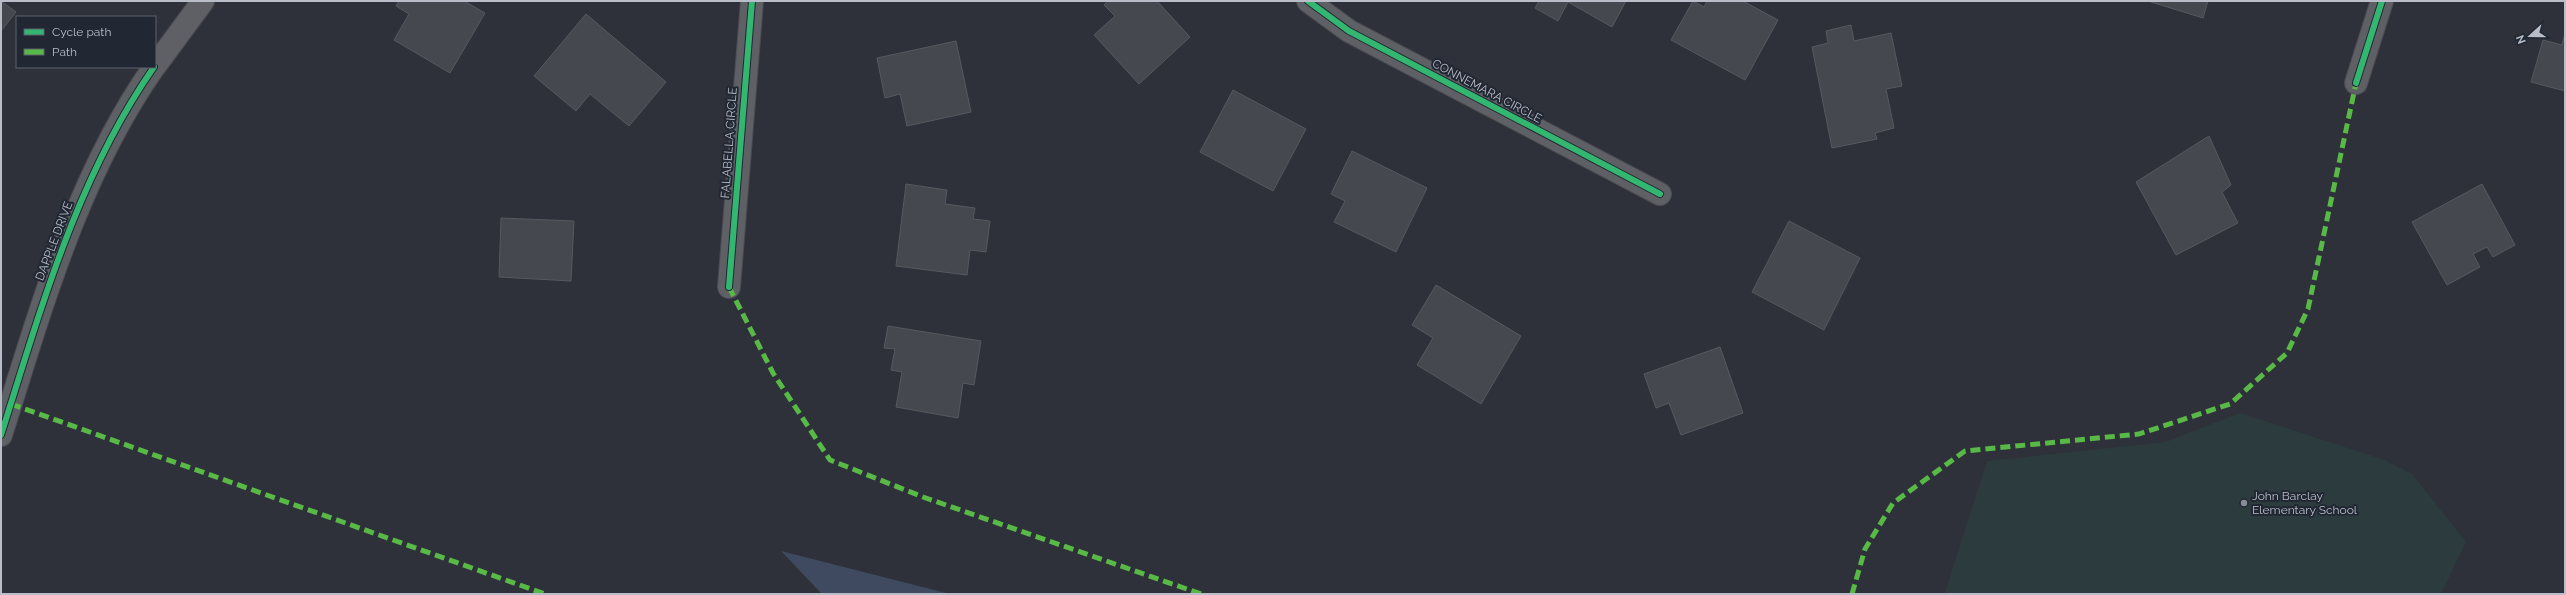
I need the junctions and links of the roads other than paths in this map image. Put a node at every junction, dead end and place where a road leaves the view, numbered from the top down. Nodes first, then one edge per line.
1 (203, 1) edge
2 (752, 1) edge
3 (1308, 1) edge
4 (2382, 1) edge
5 (156, 65) edge
6 (154, 68) edge
7 (2356, 83) dead end
8 (1660, 194) dead end
9 (729, 287) dead end
10 (1, 435) edge

1 - 5 street, DAPPLE DRIVE
2 - 9 street, FALABELLA CIRCLE
3 - 8 street, CONNEMARA CIRCLE
4 - 7 street
6 - 10 street, DAPPLE DRIVE

